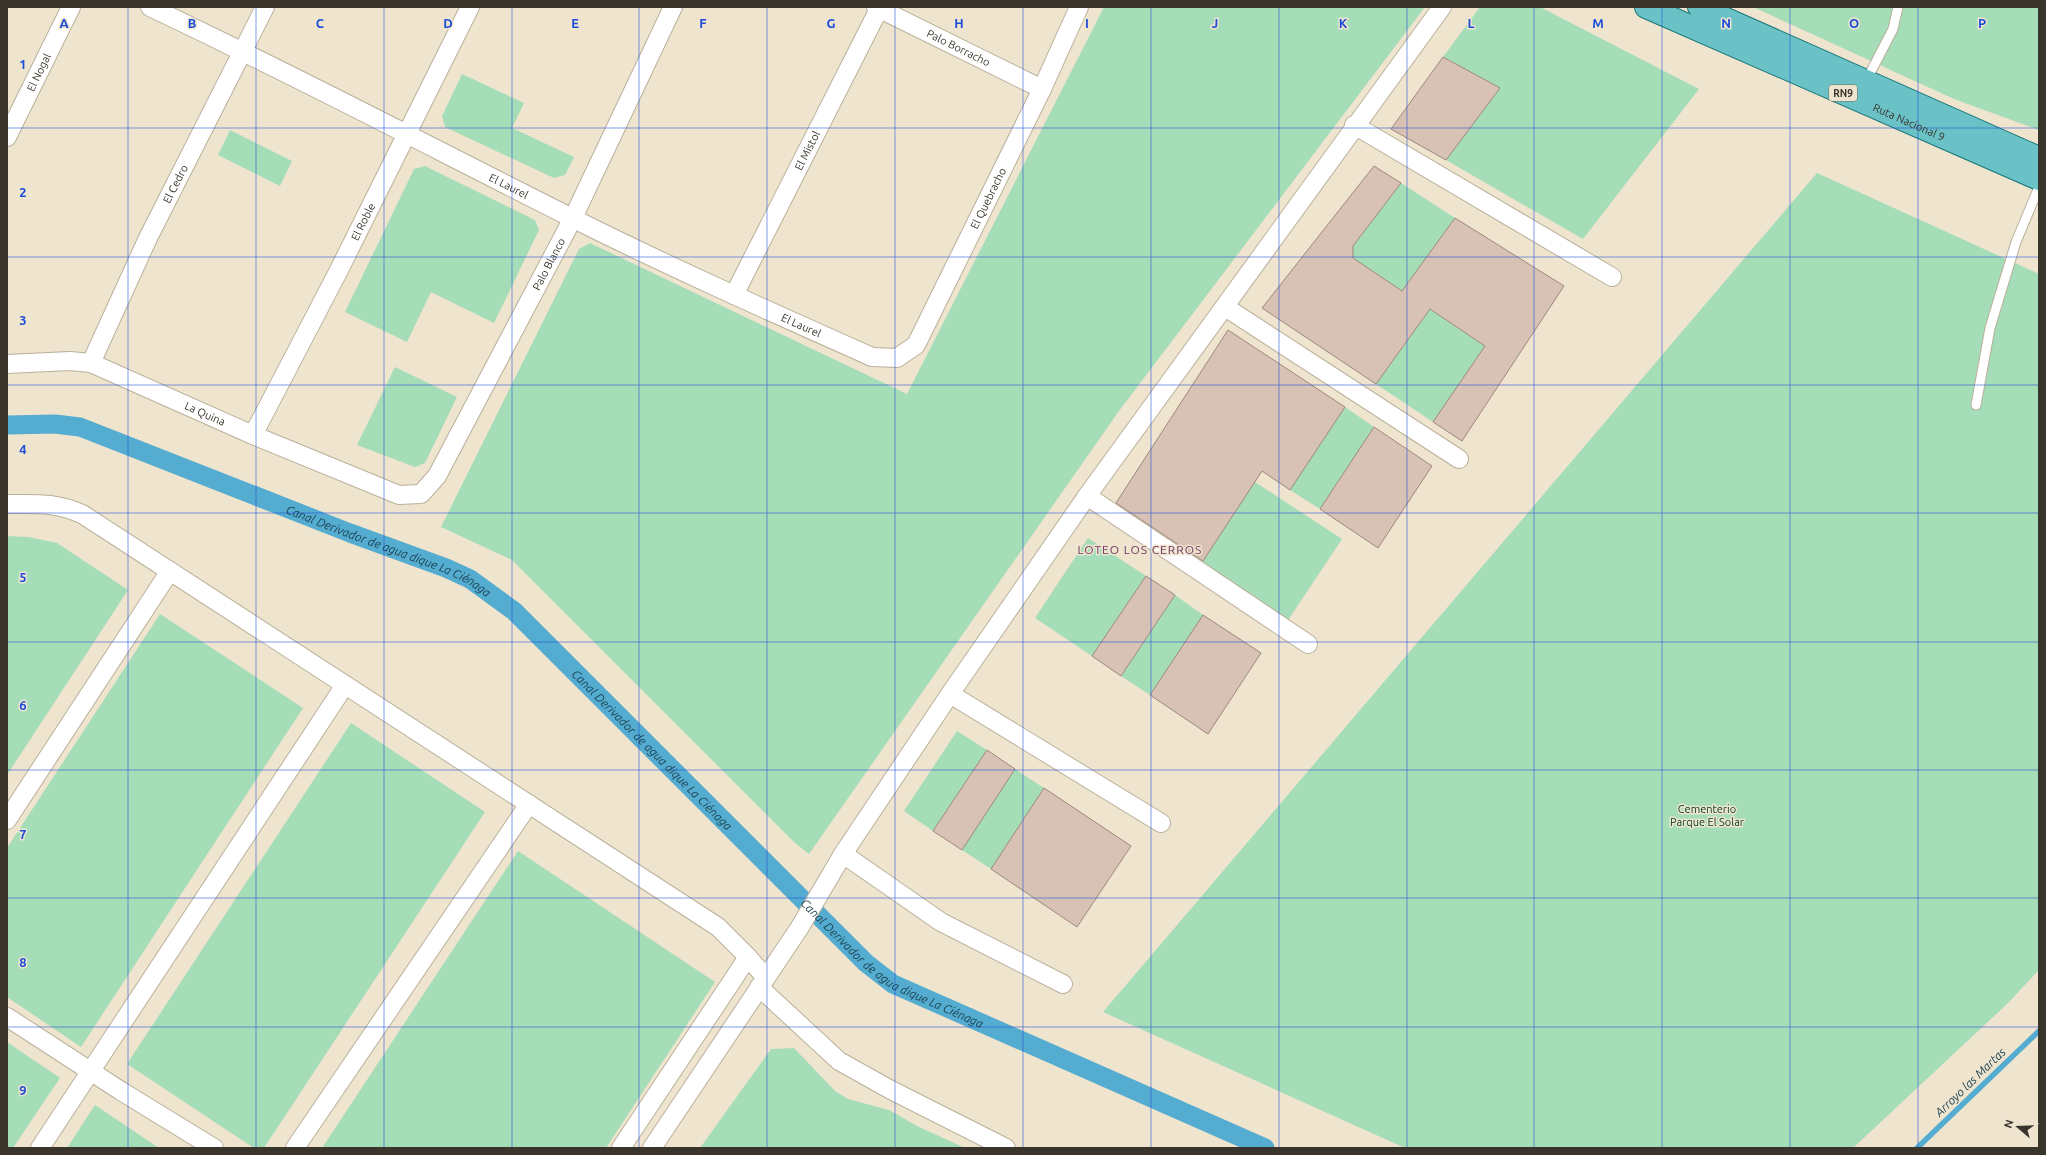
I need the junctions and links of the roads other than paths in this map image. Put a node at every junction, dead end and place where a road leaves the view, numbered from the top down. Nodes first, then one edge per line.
1 (71, 7) edge
2 (150, 7) edge
3 (265, 7) edge
4 (470, 7) edge
5 (673, 7) edge
6 (1079, 7) edge
7 (1442, 7) edge
8 (1646, 7) edge
9 (1699, 7) edge
10 (1898, 7) edge
11 (879, 8) edge
12 (243, 51) junction
13 (1866, 81) junction
14 (1042, 89) junction
15 (1354, 125) junction
16 (407, 133) junction
17 (7, 137) edge
18 (2039, 158) edge
19 (2039, 178) edge
20 (2039, 187) edge
21 (573, 218) junction
22 (1612, 277) dead end
23 (734, 295) junction
24 (1225, 307) junction
25 (872, 357) joint
26 (91, 363) junction
27 (7, 364) edge
28 (1976, 404) dead end
29 (253, 435) junction
30 (1459, 459) dead end
31 (399, 495) joint
32 (1087, 496) junction
33 (7, 504) edge
34 (170, 571) junction
35 (1308, 644) dead end
36 (345, 685) junction
37 (950, 694) junction
38 (529, 804) junction
39 (7, 820) edge
40 (1161, 823) dead end
41 (843, 854) junction
42 (748, 957) junction
43 (762, 982) junction
44 (1063, 984) dead end
45 (7, 1017) edge
46 (91, 1072) junction
47 (40, 1148) edge
48 (214, 1148) edge
49 (295, 1148) edge
50 (621, 1148) edge
51 (652, 1148) edge
52 (1006, 1148) edge

1 - 17 street, El Nogal
2 - 12 street, El Laurel
3 - 12 street, El Cedro
4 - 16 street, El Roble
5 - 21 street, Palo Blanco
6 - 14 street, El Quebracho
7 - 15 street
8 - 19 main road, Ruta Nacional 9 / RN9
9 - 13 main road, Ruta Nacional 9 / RN9
10 - 13 lane
11 - 14 street, Palo Borracho
11 - 23 street, El Mistol
12 - 16 street, El Laurel
12 - 26 street, El Cedro
13 - 18 main road, Ruta Nacional 9 / RN9
14 - 25 street, El Quebracho
15 - 22 street
15 - 24 street
16 - 21 street, El Laurel
16 - 29 street, El Roble
20 - 28 lane
21 - 23 street, El Laurel
21 - 31 street, Palo Blanco
23 - 25 street, El Laurel
24 - 30 street
24 - 32 street
26 - 27 street, La Quina
26 - 29 street, La Quina
29 - 31 street, La Quina
32 - 35 street
32 - 37 street
33 - 34 street
34 - 36 street
34 - 39 street
36 - 38 street
36 - 46 street
37 - 40 street
37 - 41 street
38 - 42 street
38 - 49 street
41 - 43 street
41 - 44 street
42 - 43 street
42 - 50 street
43 - 51 street
43 - 52 street
45 - 46 street
46 - 47 street
46 - 48 street

